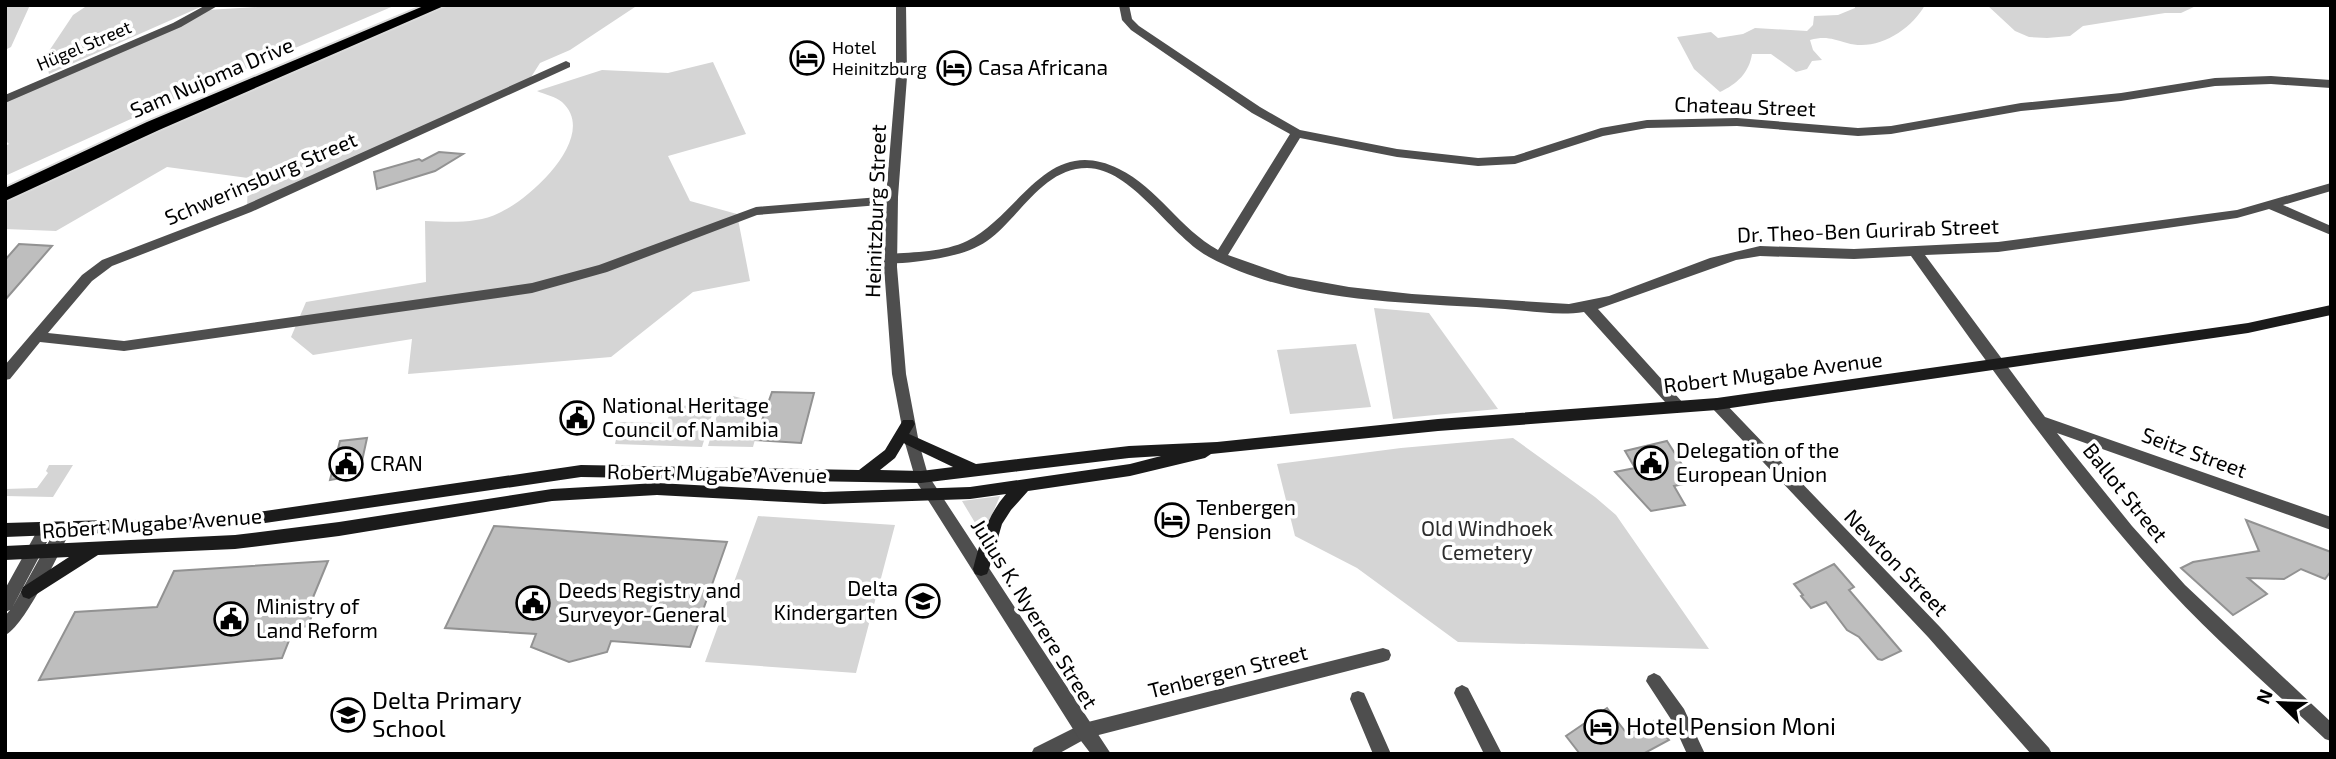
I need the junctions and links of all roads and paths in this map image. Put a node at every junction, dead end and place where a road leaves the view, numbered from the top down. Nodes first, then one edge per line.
1 (214, 5) edge
2 (409, 5) edge
3 (439, 5) edge
4 (901, 5) edge
5 (1124, 5) edge
6 (566, 65) dead end
7 (2331, 84) edge
8 (5, 99) edge
9 (1297, 133) junction
10 (5, 183) edge
11 (2331, 187) edge
12 (5, 195) edge
13 (892, 200) junction
14 (2273, 206) junction
15 (2331, 231) edge
16 (1916, 253) junction
17 (1220, 257) junction
18 (889, 259) junction
19 (1588, 307) junction
20 (2331, 310) edge
21 (38, 337) junction
22 (1997, 364) junction
23 (5, 375) edge
24 (1717, 404) junction
25 (1679, 408) junction
26 (2042, 422) junction
27 (909, 432) junction
28 (1217, 449) junction
29 (976, 471) junction
30 (861, 477) junction
31 (921, 477) junction
32 (1023, 486) junction
33 (934, 496) junction
34 (2331, 524) edge
35 (64, 528) junction
36 (46, 529) junction
37 (5, 530) edge
38 (102, 548) junction
39 (52, 552) junction
40 (5, 553) edge
41 (32, 553) junction
42 (981, 569) junction
43 (29, 592) junction
44 (5, 605) edge
45 (5, 628) edge
46 (1383, 655) dead end
47 (1654, 681) dead end
48 (1462, 693) dead end
49 (1357, 699) dead end
50 (1084, 732) junction
51 (2331, 733) edge
52 (1040, 754) edge
53 (1102, 754) edge
54 (1382, 754) edge
55 (1493, 754) edge
56 (1696, 754) edge
57 (2043, 754) edge

1 - 8 street, Hügel Street
2 - 10 highway, Sam Nujoma Drive
3 - 12 highway, Sam Nujoma Drive
4 - 13 street, Heinitzburg Street
5 - 9 street, Chateau Street
6 - 21 street, Schwerinsburg Street
7 - 9 street, Chateau Street
9 - 17 street
11 - 14 street, Dr. Theo-Ben Gurirab Street
13 - 18 street, Heinitzburg Street
13 - 21 street
14 - 15 street
14 - 16 street, Dr. Theo-Ben Gurirab Street
16 - 19 street, Dr. Theo-Ben Gurirab Street
16 - 22 street, Ballot Street
17 - 18 street, Dr. Theo-Ben Gurirab Street
17 - 19 street, Dr. Theo-Ben Gurirab Street
18 - 27 street, Heinitzburg Street
19 - 25 street
20 - 22 main road, Robert Mugabe Avenue
21 - 23 street, Schwerinsburg Street
22 - 24 main road, Robert Mugabe Avenue
22 - 26 street, Ballot Street
24 - 25 main road, Robert Mugabe Avenue
24 - 57 street, Newton Street
25 - 28 main road, Robert Mugabe Avenue
26 - 34 street, Seitz Street
26 - 51 street, Ballot Street
27 - 29 main road
27 - 30 main road
27 - 31 street, Heinitzburg Street
28 - 29 main road, Robert Mugabe Avenue
28 - 32 main road, Robert Mugabe Avenue
29 - 31 main road, Robert Mugabe Avenue
30 - 31 main road, Robert Mugabe Avenue
30 - 35 main road, Robert Mugabe Avenue
31 - 33 street, Heinitzburg Street
32 - 33 main road, Robert Mugabe Avenue
32 - 42 main road
33 - 38 main road, Robert Mugabe Avenue
33 - 42 street, Julius K. Nyerere Street
35 - 36 main road, Robert Mugabe Avenue
35 - 39 street
36 - 37 main road, Robert Mugabe Avenue
36 - 41 street
38 - 39 main road, Robert Mugabe Avenue
38 - 43 main road
39 - 41 main road, Robert Mugabe Avenue
39 - 43 street
40 - 41 main road, Robert Mugabe Avenue
41 - 44 street
42 - 50 street, Julius K. Nyerere Street
43 - 45 street
46 - 50 street, Tenbergen Street
47 - 56 street
48 - 55 street
49 - 54 street
50 - 52 street, Tenbergen Street
50 - 53 street, Julius K. Nyerere Street

